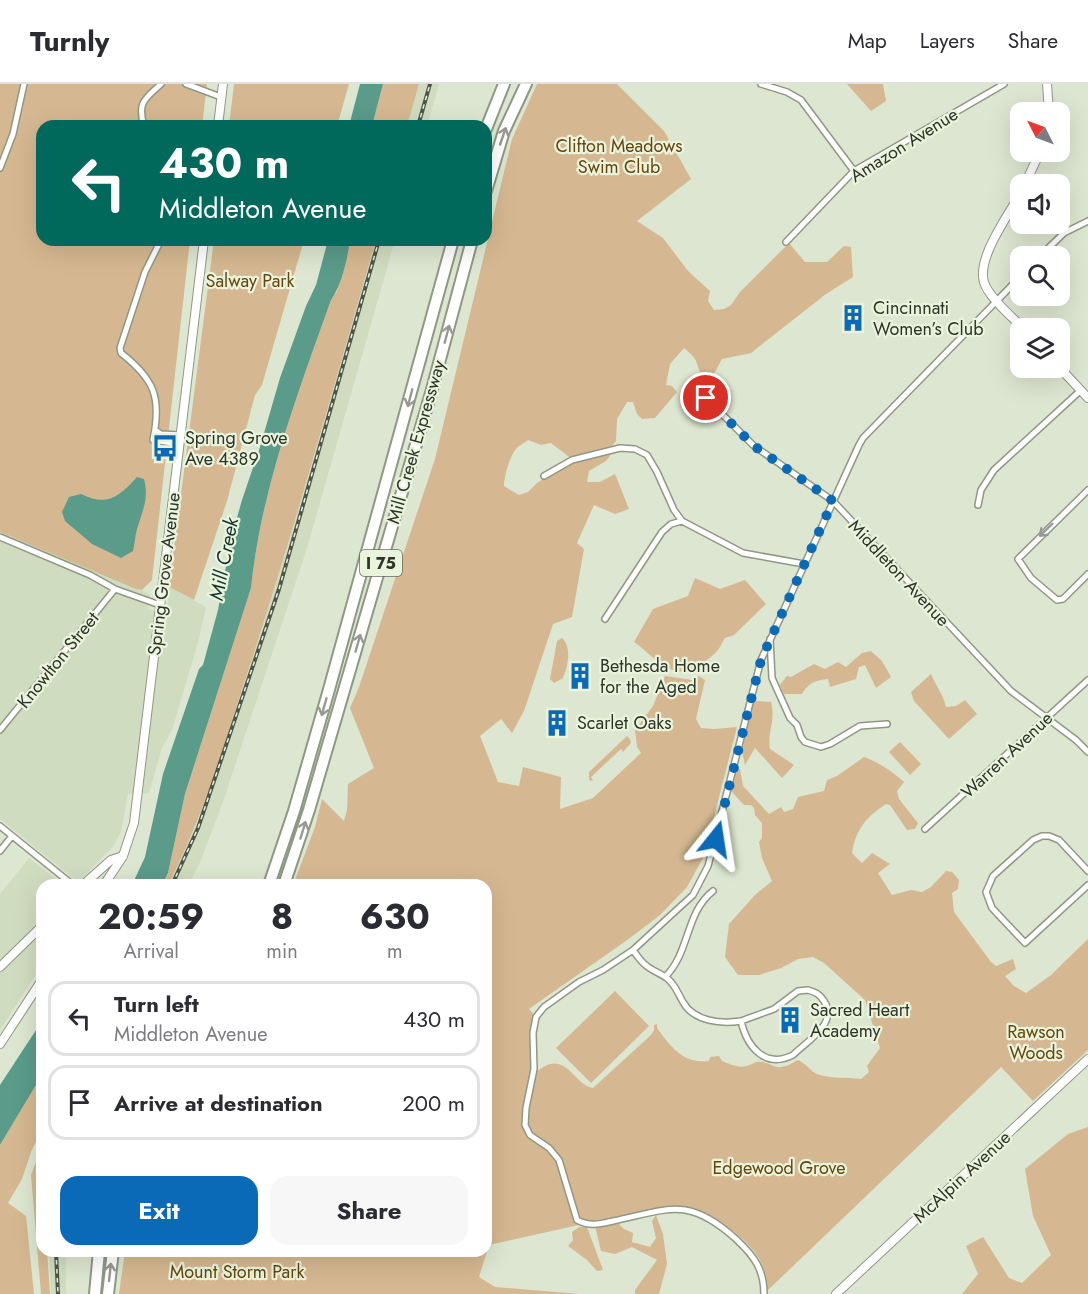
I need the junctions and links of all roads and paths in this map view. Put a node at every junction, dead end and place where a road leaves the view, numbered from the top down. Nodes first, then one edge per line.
1 (24, 84) edge
2 (161, 84) edge
3 (186, 84) edge
4 (223, 84) edge
5 (504, 84) edge
6 (526, 84) edge
7 (761, 84) edge
8 (1004, 84) edge
9 (1047, 84) edge
10 (221, 97) junction
11 (1048, 102) edge
12 (142, 120) edge
13 (219, 120) edge
14 (490, 120) edge
15 (0, 168) edge
16 (492, 171) edge
17 (854, 171) junction
18 (1010, 212) edge
19 (1088, 221) edge
20 (786, 242) dead end
21 (158, 246) edge
22 (203, 246) edge
23 (451, 246) edge
24 (470, 246) edge
25 (1050, 246) edge
26 (1010, 287) edge
27 (997, 300) junction
28 (1014, 318) edge
29 (1070, 378) edge
30 (1081, 390) junction
31 (706, 398) dead end
32 (1088, 398) edge
33 (155, 430) junction
34 (180, 440) junction
35 (544, 476) dead end
36 (1088, 490) edge
37 (833, 501) junction
38 (978, 505) dead end
39 (682, 521) junction
40 (0, 537) edge
41 (804, 564) junction
42 (1088, 574) edge
43 (115, 589) junction
44 (160, 605) junction
45 (605, 619) dead end
46 (770, 638) junction
47 (1088, 680) edge
48 (1046, 719) junction
49 (887, 724) dead end
50 (0, 730) edge
51 (1088, 752) edge
52 (0, 826) edge
53 (925, 829) dead end
54 (12, 836) junction
55 (0, 851) edge
56 (123, 856) junction
57 (1088, 871) edge
58 (66, 879) edge
59 (90, 879) edge
60 (108, 879) edge
61 (271, 879) edge
62 (286, 879) edge
63 (1088, 885) edge
64 (713, 891) dead end
65 (36, 931) edge
66 (633, 950) junction
67 (1, 963) edge
68 (664, 977) junction
69 (36, 989) edge
70 (741, 1021) junction
71 (0, 1044) edge
72 (1088, 1059) edge
73 (98, 1257) edge
74 (112, 1257) edge
75 (95, 1294) edge
76 (108, 1294) edge
77 (764, 1294) edge
78 (836, 1294) edge

1 - 15 street
2 - 12 street
3 - 10 street
4 - 10 main road
5 - 14 highway
16 -> 6 highway
7 - 17 street
8 - 17 street, Amazon Avenue
9 - 11 main road
10 - 13 main road
17 - 20 street, Amazon Avenue
18 - 27 main road
19 - 25 street
21 - 33 street
22 - 34 main road, Spring Grove Avenue
23 -> 61 highway, Mill Creek Expressway / I 75
62 -> 24 highway, Mill Creek Expressway / I 75
26 - 27 street
27 - 28 main road
27 - 37 street
29 - 30 main road
30 - 32 main road
30 - 38 street
31 - 37 street, Middleton Avenue
33 - 34 street
33 - 34 street
34 - 44 main road, Spring Grove Avenue
35 - 39 street
36 -> 42 street
37 - 41 street
37 - 48 street, Middleton Avenue
39 - 41 street
39 - 45 street
40 - 43 street
41 - 46 street
43 - 44 street
43 - 50 street, Knowlton Street
44 - 56 main road, Spring Grove Avenue
46 - 49 street
46 - 66 street
47 - 48 street, Warren Avenue
48 - 51 street, Middleton Avenue
48 - 53 street, Warren Avenue
52 - 54 street
54 - 55 street
54 - 58 street
56 - 59 main road
56 - 60 main road, Spring Grove Avenue
57 - 63 street
64 - 68 street
65 - 67 main road
66 - 68 street
66 - 77 street
68 - 70 street
69 - 71 main road
70 - 70 street
72 - 78 main road, McAlpin Avenue
73 - 75 highway
76 -> 74 highway

